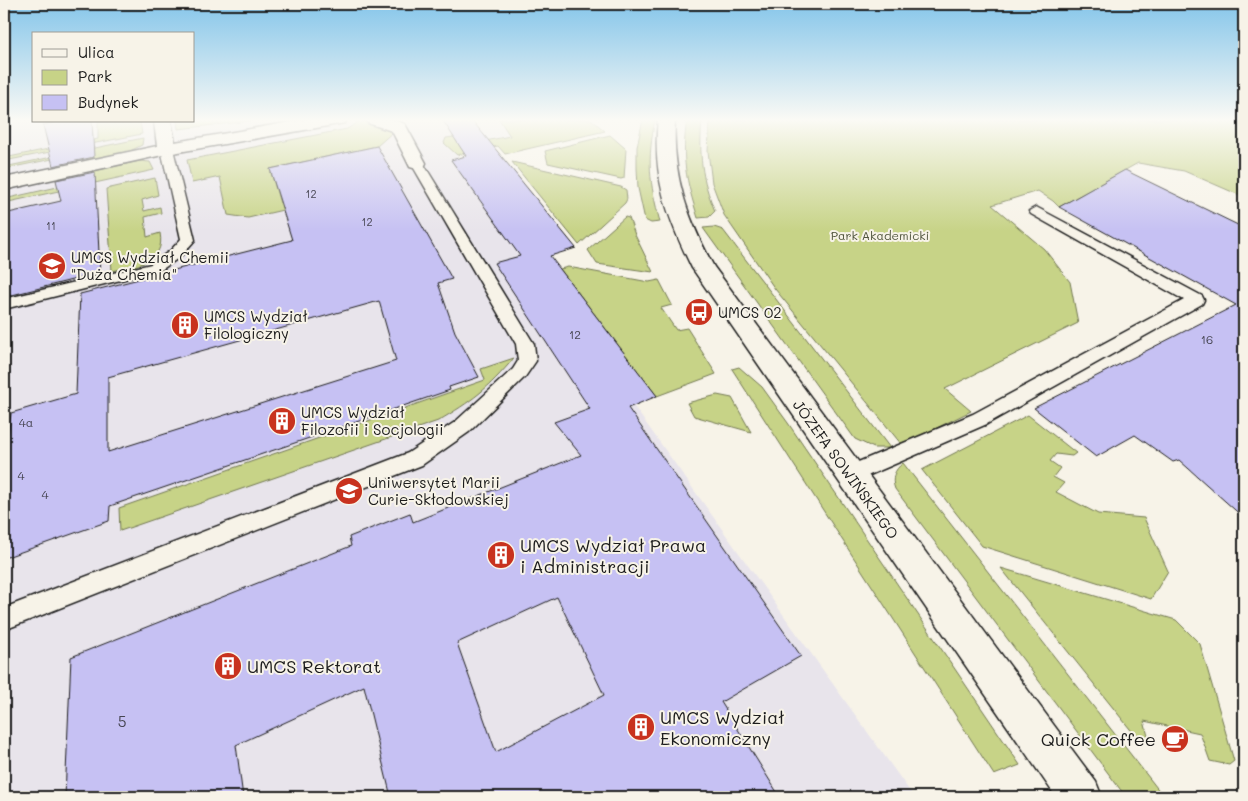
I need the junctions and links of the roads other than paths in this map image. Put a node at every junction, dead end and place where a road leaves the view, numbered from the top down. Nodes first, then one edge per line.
1 (136, 156) edge
2 (168, 156) edge
3 (414, 156) edge
4 (666, 156) edge
5 (417, 162) joint
6 (4, 184) edge
7 (1036, 211) dead end
8 (4, 304) edge
9 (850, 474) junction
10 (4, 619) edge
11 (1081, 797) edge

1 - 6 main road
2 - 8 lane
3 - 5 main road
4 - 9 main road, JÓZEFA SOWIŃSKIEGO
5 - 10 lane
7 - 9 lane
9 - 11 main road, JÓZEFA SOWIŃSKIEGO

